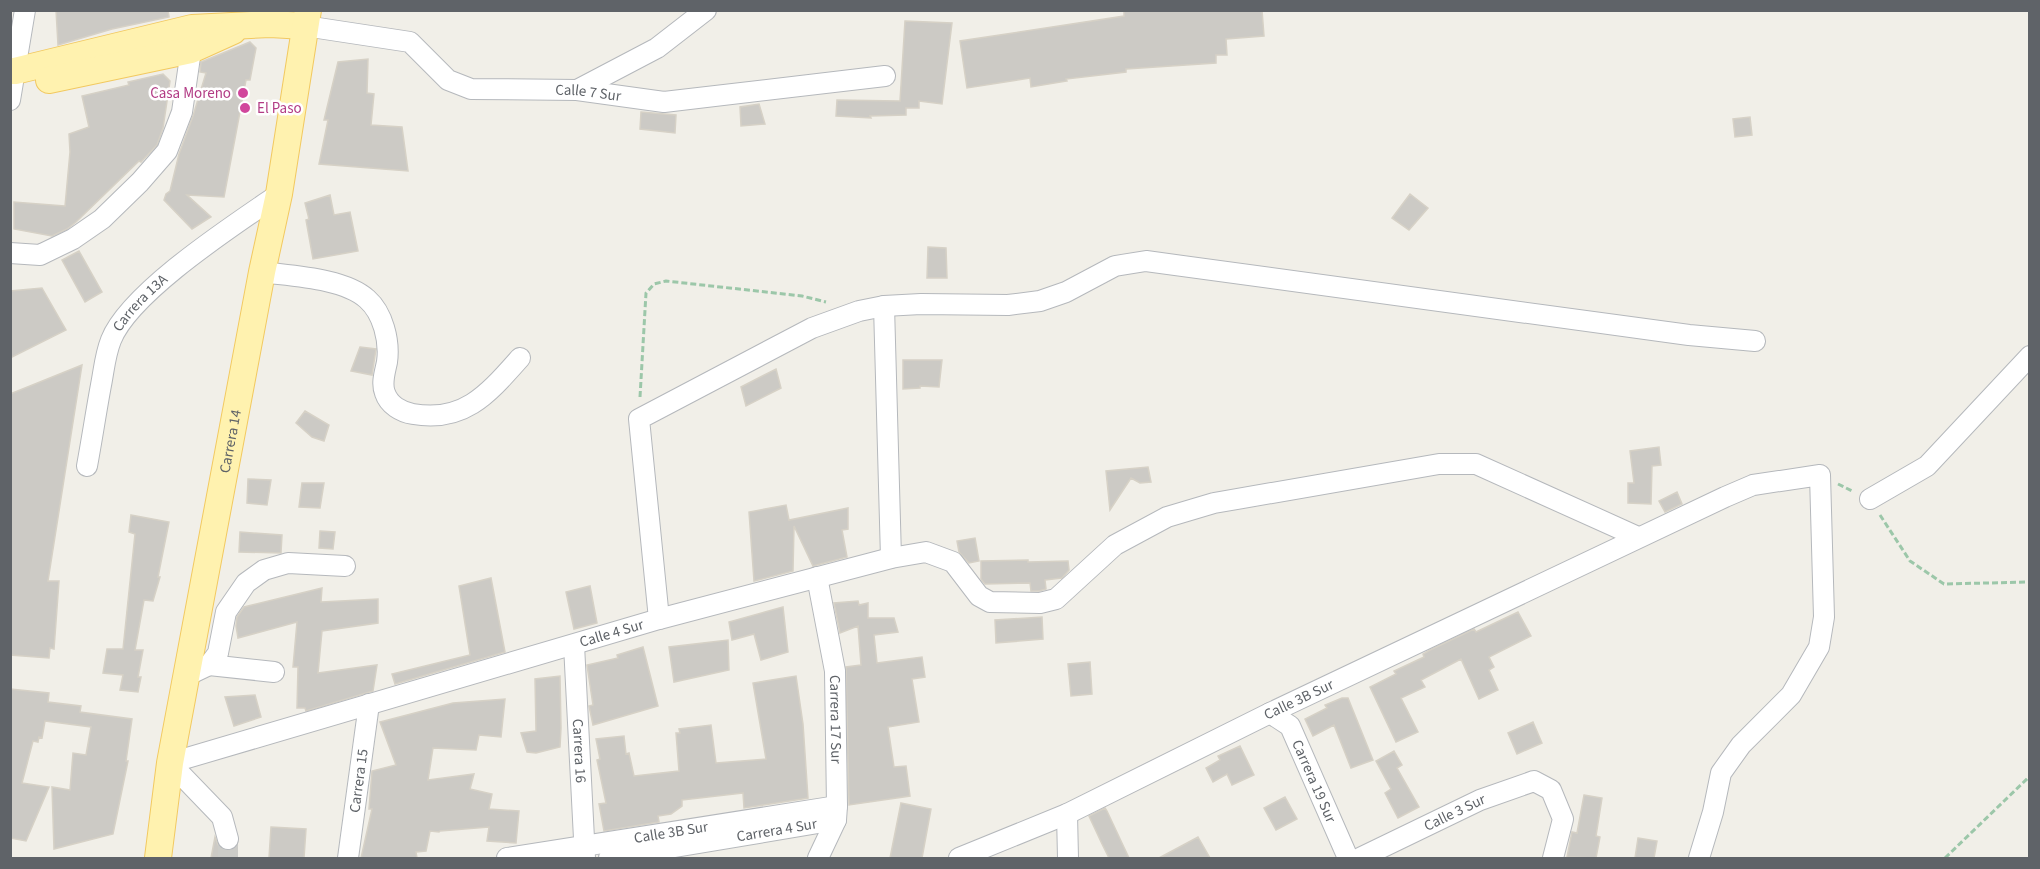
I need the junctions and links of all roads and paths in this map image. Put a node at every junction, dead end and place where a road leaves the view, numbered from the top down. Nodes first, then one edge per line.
1 (25, 10) edge
2 (706, 10) edge
3 (306, 18) edge
4 (243, 27) junction
5 (190, 50) junction
6 (885, 76) dead end
7 (12, 84) edge
8 (578, 90) junction
9 (279, 194) junction
10 (10, 253) edge
11 (262, 272) junction
12 (884, 306) junction
13 (859, 311) junction
14 (1755, 341) dead end
15 (2030, 356) edge
16 (519, 358) dead end
17 (639, 419) junction
18 (87, 466) dead end
19 (1820, 475) junction
20 (1870, 499) junction
21 (1638, 537) junction
22 (891, 558) junction
23 (345, 566) dead end
24 (817, 577) junction
25 (2030, 582) edge
26 (658, 619) junction
27 (574, 645) junction
28 (209, 665) junction
29 (274, 672) dead end
30 (186, 676) junction
31 (369, 704) junction
32 (1270, 713) junction
33 (170, 763) junction
34 (2030, 776) edge
35 (836, 813) junction
36 (1067, 814) junction
37 (228, 839) tunnel mouth
38 (585, 852) edge
39 (159, 858) edge
40 (348, 858) edge
41 (507, 858) edge
42 (609, 858) edge
43 (818, 858) edge
44 (959, 858) edge
45 (1068, 858) edge
46 (1348, 858) edge
47 (1360, 858) edge
48 (1553, 858) edge
49 (1699, 858) edge
50 (1945, 858) edge

1 - 7 street
2 - 8 street
3 - 4 main road
3 - 8 street, Calle 7 Sur
3 - 9 main road, Carrera 14
4 - 5 main road
4 - 7 main road
5 - 7 main road
5 - 10 street
6 - 8 street, Calle 7 Sur
9 - 11 main road, Carrera 14
9 - 18 street, Carrera 13A
11 - 16 street
11 - 30 main road, Carrera 14
12 - 13 street
12 - 14 street
12 - 22 street
13 - 17 street
13 - 17 path
15 - 20 street
17 - 26 street
19 - 20 path
19 - 21 street, Calle 3B Sur
19 - 49 street
20 - 25 path
21 - 22 street, Calle 4 Sur
21 - 32 street, Calle 3B Sur
22 - 24 street, Calle 4 Sur
23 - 28 street
24 - 26 street, Calle 4 Sur
24 - 35 street, Carrera 17 Sur
26 - 27 street, Calle 4 Sur
27 - 31 street, Calle 4 Sur
27 - 38 street, Carrera 16
28 - 29 street
28 - 30 street
30 - 33 main road, Carrera 14
31 - 33 street, Calle 4 Sur
31 - 40 street, Carrera 15
32 - 36 street, Calle 3B Sur
32 - 46 street, Carrera 19 Sur
33 - 37 street
33 - 39 main road, Carrera 14
34 - 50 path
35 - 38 street, Calle 3B Sur
35 - 42 street, Carrera 4 Sur
35 - 43 street, Carrera 17 Sur
36 - 44 street, Calle 3B Sur
36 - 45 street
38 - 41 street, Calle 3B Sur
47 - 48 street, Calle 3 Sur

